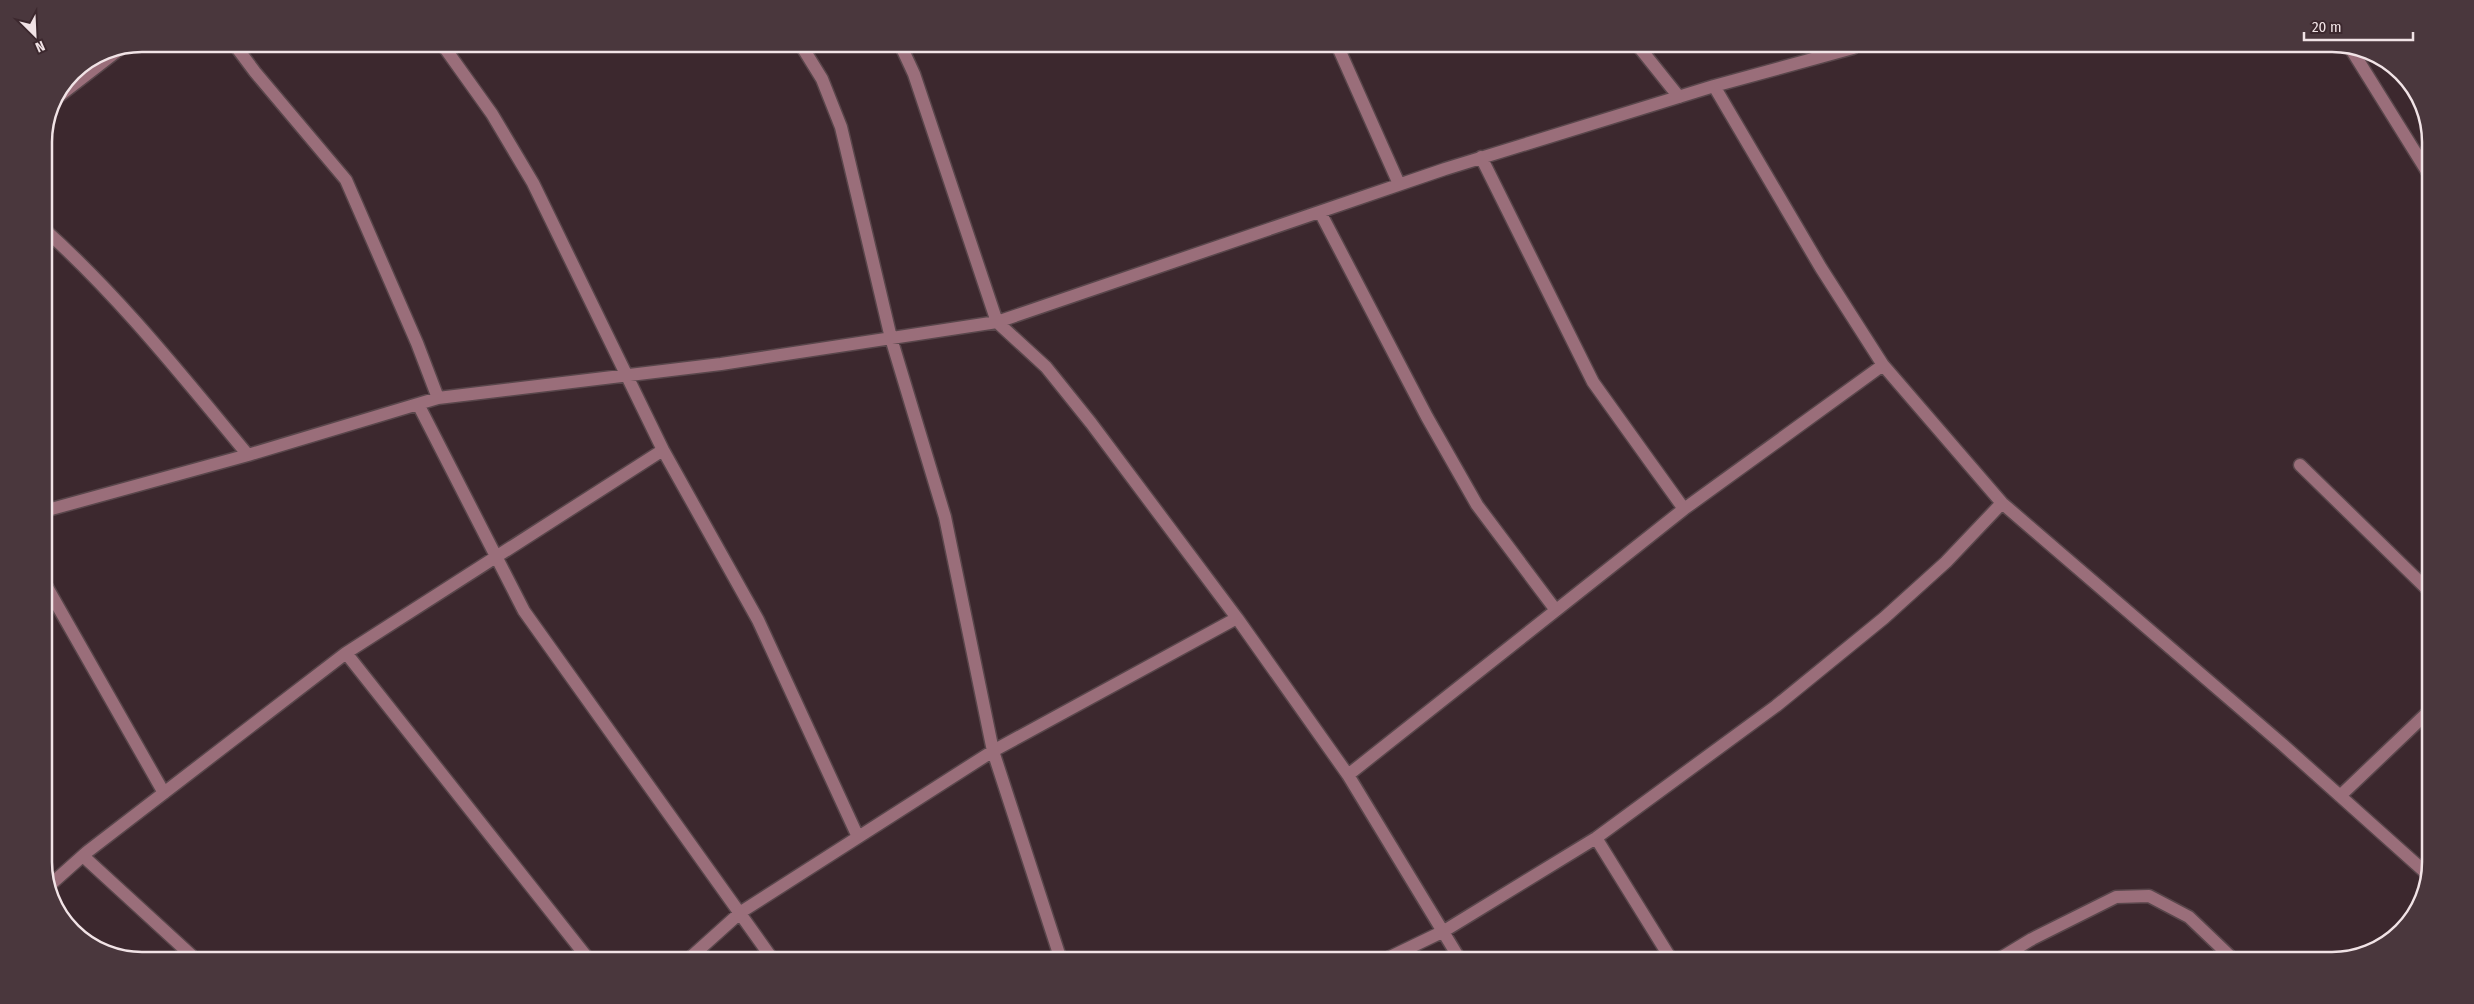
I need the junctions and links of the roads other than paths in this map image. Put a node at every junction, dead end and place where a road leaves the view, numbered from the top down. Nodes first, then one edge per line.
1 (1340, 52) edge
2 (1643, 52) edge
3 (1838, 52) edge
4 (241, 53) edge
5 (448, 53) edge
6 (806, 53) edge
7 (904, 53) edge
8 (2355, 56) edge
9 (103, 62) edge
10 (75, 84) edge
11 (1714, 86) junction
12 (1679, 97) junction
13 (1481, 157) junction
14 (2421, 162) edge
15 (1399, 184) junction
16 (1320, 212) junction
17 (52, 236) edge
18 (997, 322) junction
19 (890, 338) junction
20 (1883, 365) junction
21 (628, 375) junction
22 (438, 398) junction
23 (418, 404) junction
24 (663, 450) junction
25 (248, 455) junction
26 (2300, 466) dead end
27 (2002, 503) junction
28 (53, 509) edge
29 (1684, 509) junction
30 (496, 556) junction
31 (2422, 584) edge
32 (53, 597) edge
33 (1555, 609) junction
34 (1237, 618) junction
35 (346, 653) junction
36 (2422, 718) edge
37 (993, 751) junction
38 (1348, 775) junction
39 (164, 793) junction
40 (2340, 796) junction
41 (858, 837) junction
42 (1596, 838) junction
43 (82, 856) junction
44 (2421, 868) edge
45 (55, 881) edge
46 (741, 912) junction
47 (1444, 931) junction
48 (188, 952) edge
49 (583, 952) edge
50 (696, 952) edge
51 (768, 952) edge
52 (1058, 952) edge
53 (1400, 952) edge
54 (1456, 952) edge
55 (1667, 952) edge
56 (2012, 952) edge
57 (2226, 952) edge

1 - 15 street
2 - 12 street
3 - 11 street
4 - 22 street
5 - 21 street
6 - 19 street
7 - 18 street
8 - 14 street
9 - 10 street
11 - 12 street
11 - 20 street
12 - 13 street
13 - 15 street
13 - 29 street
15 - 16 street
16 - 18 street
16 - 33 street
17 - 25 street
18 - 19 street
18 - 34 street
19 - 21 street
19 - 37 street
20 - 27 street
20 - 29 street
21 - 22 street
21 - 24 street
22 - 23 street
23 - 25 street
23 - 30 street
24 - 30 street
24 - 41 street
25 - 28 street
26 - 31 street
27 - 40 street
27 - 42 street
29 - 33 street
30 - 35 street
30 - 46 street
32 - 39 street
33 - 38 street
34 - 37 street
34 - 38 street
35 - 39 street
35 - 49 street
36 - 40 street
37 - 41 street
37 - 52 street
38 - 47 street
39 - 43 street
40 - 44 street
41 - 46 street
42 - 47 street
42 - 55 street
43 - 45 street
43 - 48 street
46 - 50 street
46 - 51 street
47 - 53 street
47 - 54 street
56 - 57 street

